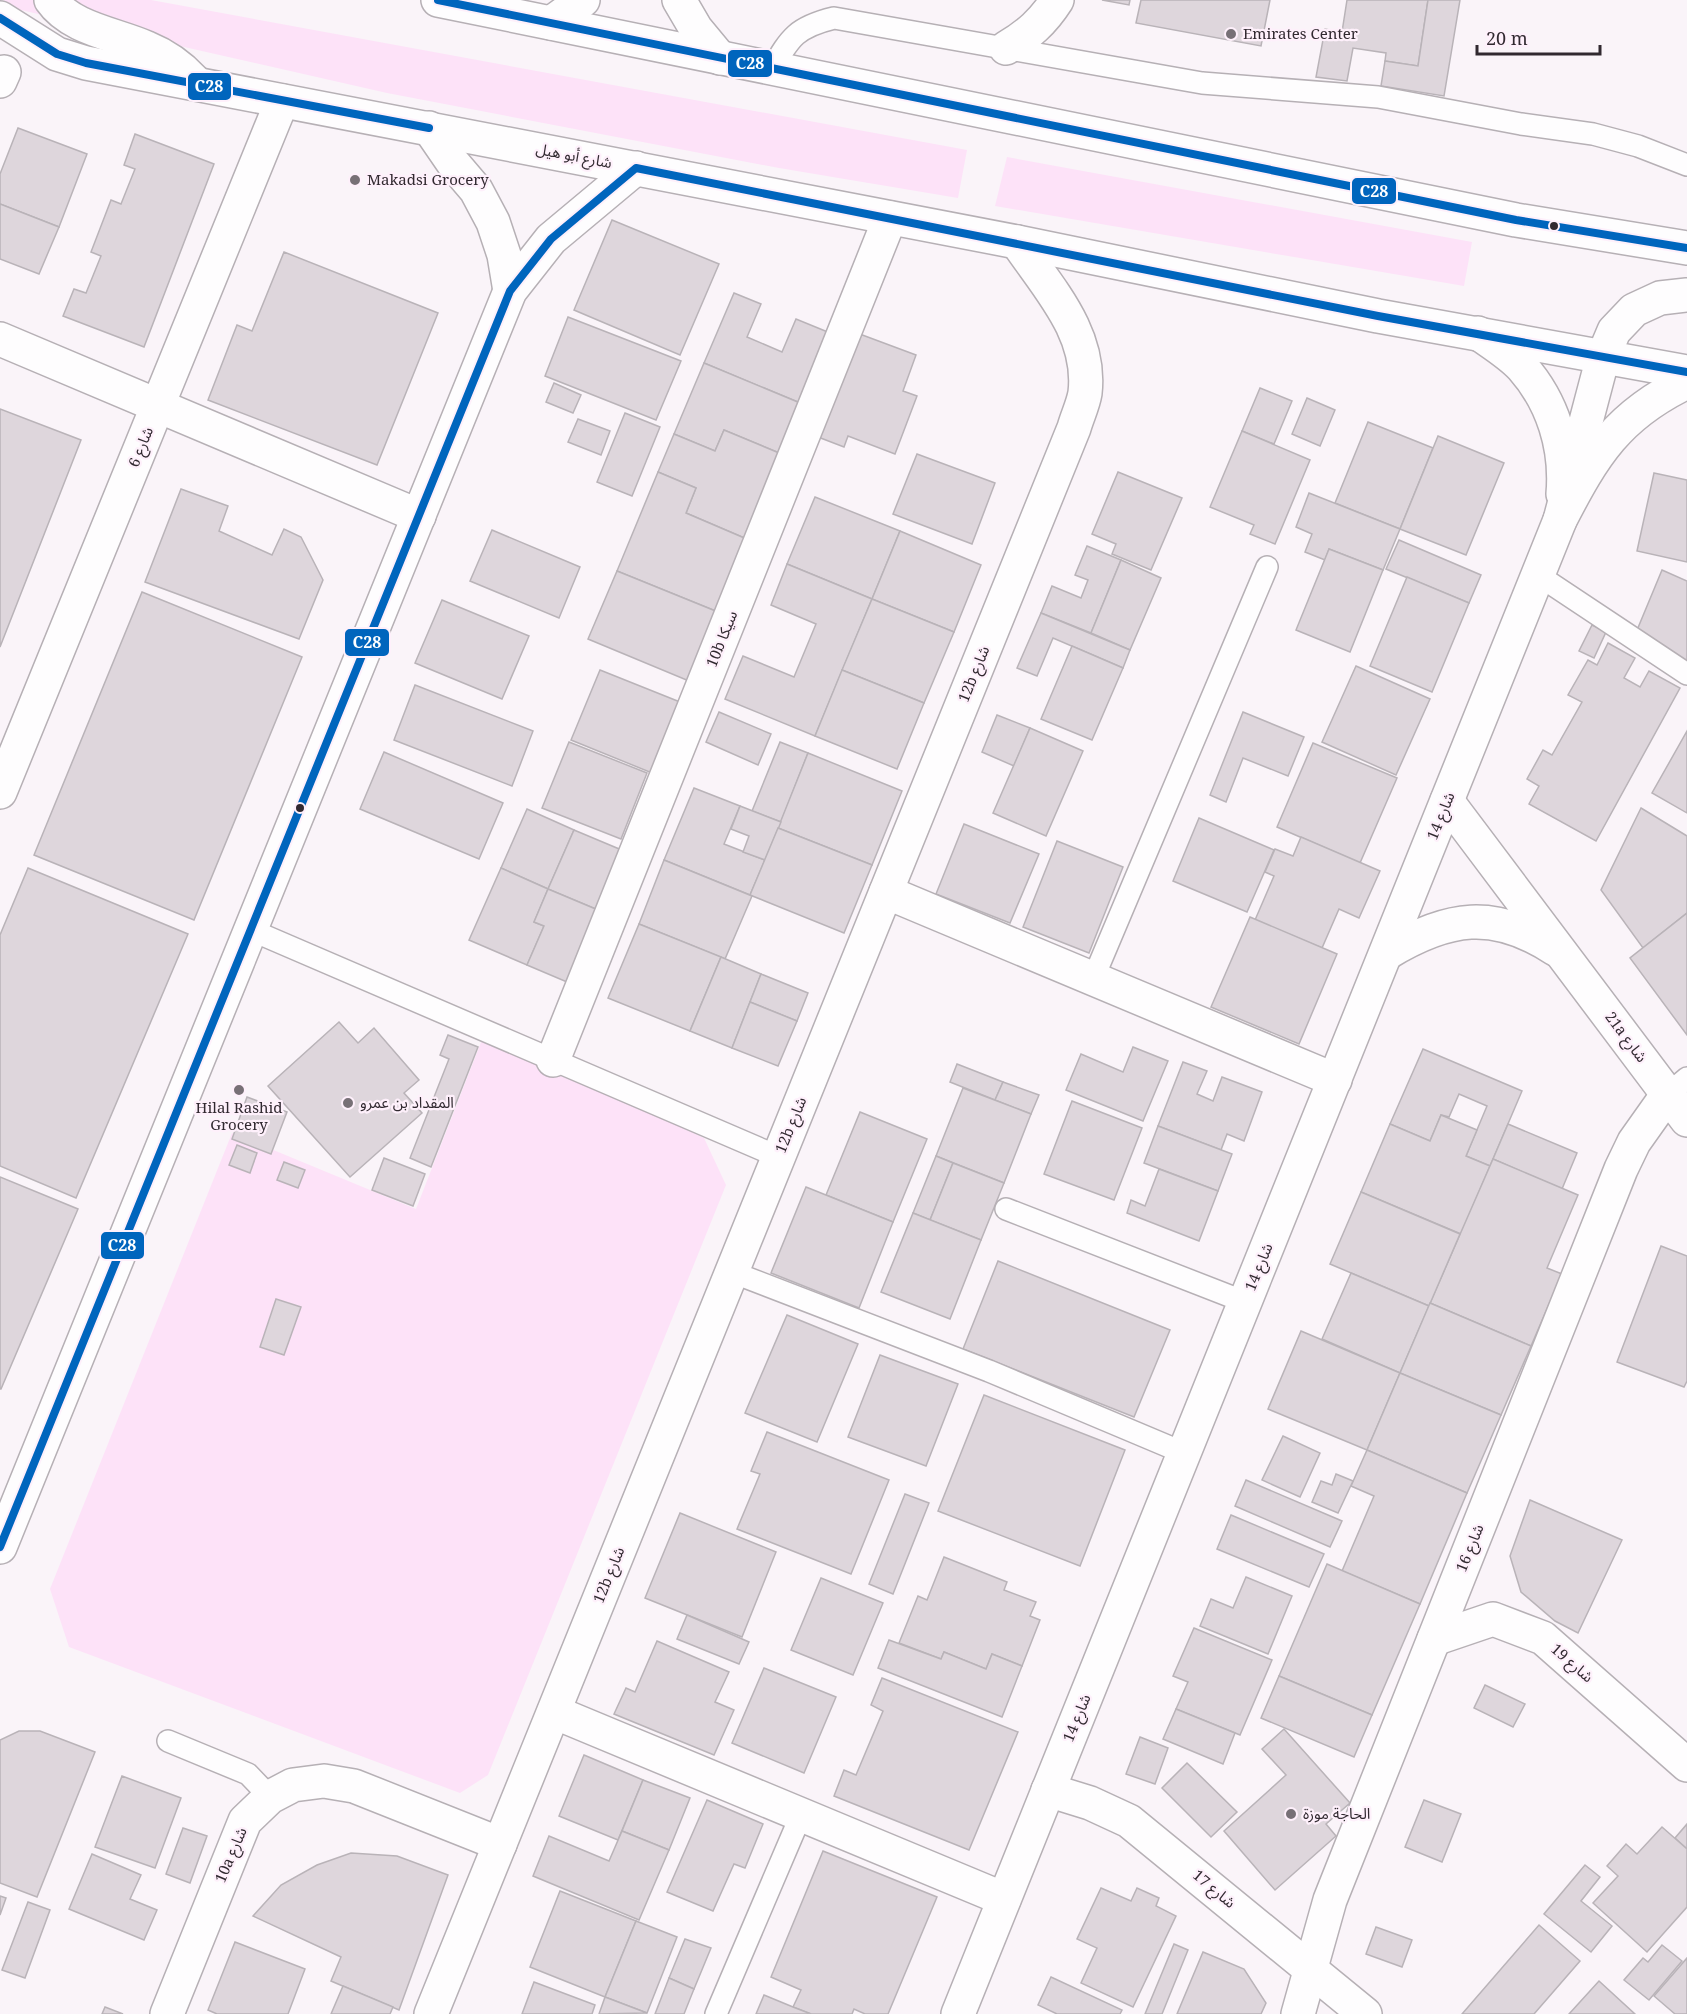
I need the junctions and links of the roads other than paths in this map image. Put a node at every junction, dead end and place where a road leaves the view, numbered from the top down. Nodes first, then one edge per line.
1 (51, 0) edge
2 (438, 0) edge
3 (583, 0) edge
4 (679, 0) edge
5 (1057, 0) edge
6 (0, 18) edge
7 (551, 23) junction
8 (1006, 48) junction
9 (720, 58) junction
10 (772, 69) junction
11 (199, 86) junction
12 (282, 101) junction
13 (429, 128) junction
14 (1687, 165) edge
15 (636, 168) junction
16 (890, 218) junction
17 (1017, 242) junction
18 (1687, 248) edge
19 (510, 291) junction
20 (1687, 295) edge
21 (1478, 333) junction
22 (0, 339) edge
23 (1603, 357) junction
24 (1687, 372) edge
25 (1687, 382) edge
26 (157, 406) junction
27 (418, 516) junction
28 (1560, 520) junction
29 (1267, 567) dead end
30 (1538, 575) junction
31 (1687, 674) edge
32 (0, 792) edge
33 (1447, 801) junction
34 (886, 892) junction
35 (251, 930) junction
36 (1387, 952) junction
37 (1564, 955) junction
38 (1093, 979) junction
39 (554, 1060) junction
40 (1335, 1080) junction
41 (1677, 1086) edge
42 (1687, 1120) edge
43 (778, 1157) junction
44 (1006, 1209) dead end
45 (732, 1272) junction
46 (1245, 1302) junction
47 (1184, 1453) junction
48 (0, 1547) edge
49 (1434, 1639) junction
50 (554, 1712) junction
51 (168, 1741) dead end
52 (1687, 1765) edge
53 (1048, 1790) junction
54 (270, 1797) junction
55 (801, 1815) junction
56 (500, 1844) junction
57 (1004, 1899) junction
58 (1311, 1969) junction
59 (167, 2014) edge
60 (431, 2014) edge
61 (716, 2014) edge
62 (958, 2014) edge
63 (1298, 2014) edge
64 (1365, 2014) edge

1 - 11 street
2 - 7 street
3 - 7 street
4 - 9 street
5 - 8 street
6 - 11 street, شارع أبو هيل
7 - 9 street
8 - 10 lane
8 - 14 lane
9 - 10 street
10 - 18 street
11 - 12 street, شارع أبو هيل
12 - 13 street, شارع أبو هيل
12 - 26 street, شارع 6
13 - 15 street, شارع أبو هيل
13 - 19 street
15 - 16 street, شارع أبو هيل
15 - 19 street
16 - 17 street, شارع أبو هيل
16 - 39 street, 10b سيكا
17 - 21 street, شارع أبو هيل
17 - 34 street, 12b شارع
19 - 27 street
20 - 23 street
21 - 23 street, شارع أبو هيل
21 - 28 street, شارع 14
22 - 26 street
23 - 24 street, شارع أبو هيل
23 - 28 street
25 - 28 street, شارع 14
26 - 27 street
26 - 32 street, شارع 6
27 - 35 street
28 - 30 street, شارع 14
29 - 38 lane
30 - 31 lane
30 - 33 street, شارع 14
33 - 36 street, شارع 14
33 - 37 street, 21a شارع
34 - 38 street
34 - 43 street, 12b شارع
35 - 39 lane
35 - 48 street
36 - 37 street, 21a شارع
36 - 40 street, شارع 14
37 - 41 street, 21a شارع
38 - 40 street
39 - 43 lane
40 - 46 street, شارع 14
41 - 42 street, 21a شارع
41 - 49 street, شارع 16
43 - 45 street, 12b شارع
44 - 46 lane
45 - 47 lane
45 - 50 street, 12b شارع
46 - 47 street, شارع 14
47 - 53 street, شارع 14
49 - 52 street, شارع 19
49 - 58 street, شارع 16
50 - 55 street
50 - 56 street, 12b شارع
51 - 54 lane
53 - 57 street, شارع 14
53 - 58 street, شارع 17
54 - 56 street, 10a شارع
54 - 59 street, 10a شارع
55 - 57 street
55 - 61 lane
56 - 60 street, 12b شارع
57 - 62 street, شارع 14
58 - 63 street, شارع 16
58 - 64 street, شارع 17

